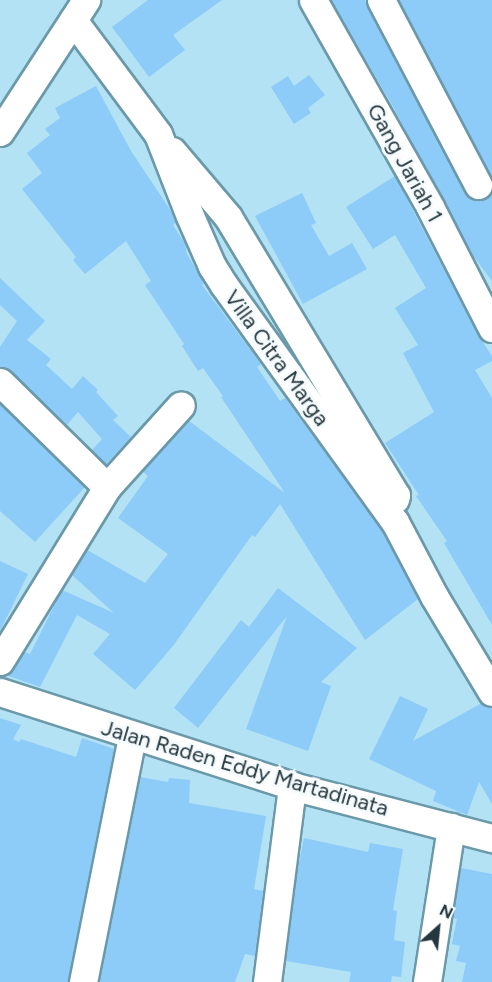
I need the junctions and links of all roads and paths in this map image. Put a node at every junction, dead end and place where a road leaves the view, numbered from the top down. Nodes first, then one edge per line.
1 (313, 0) edge
2 (381, 0) edge
3 (80, 10) edge
4 (0, 132) edge
5 (158, 134) junction
6 (478, 185) dead end
7 (246, 247) junction
8 (212, 266) junction
9 (492, 328) edge
10 (0, 382) edge
11 (181, 405) dead end
12 (107, 487) junction
13 (395, 522) junction
14 (0, 661) edge
15 (0, 692) edge
16 (492, 692) edge
17 (132, 736) junction
18 (292, 786) junction
19 (451, 827) junction
20 (492, 838) edge
21 (83, 982) edge
22 (267, 982) edge
23 (427, 982) edge

1 - 9 street, Gang Jariah 1
2 - 6 street
3 - 4 street
3 - 5 street, Villa Citra Marga
5 - 7 street
5 - 8 street, Villa Citra Marga
7 - 8 street
7 - 13 street
8 - 13 street, Villa Citra Marga
10 - 12 street
11 - 12 street
12 - 14 street
13 - 16 street, Villa Citra Marga
15 - 17 street, Jalan Raden Eddy Martadinata
17 - 18 street, Jalan Raden Eddy Martadinata
17 - 21 street
18 - 19 street, Jalan Raden Eddy Martadinata
18 - 22 street
19 - 20 street, Jalan Raden Eddy Martadinata
19 - 23 street

